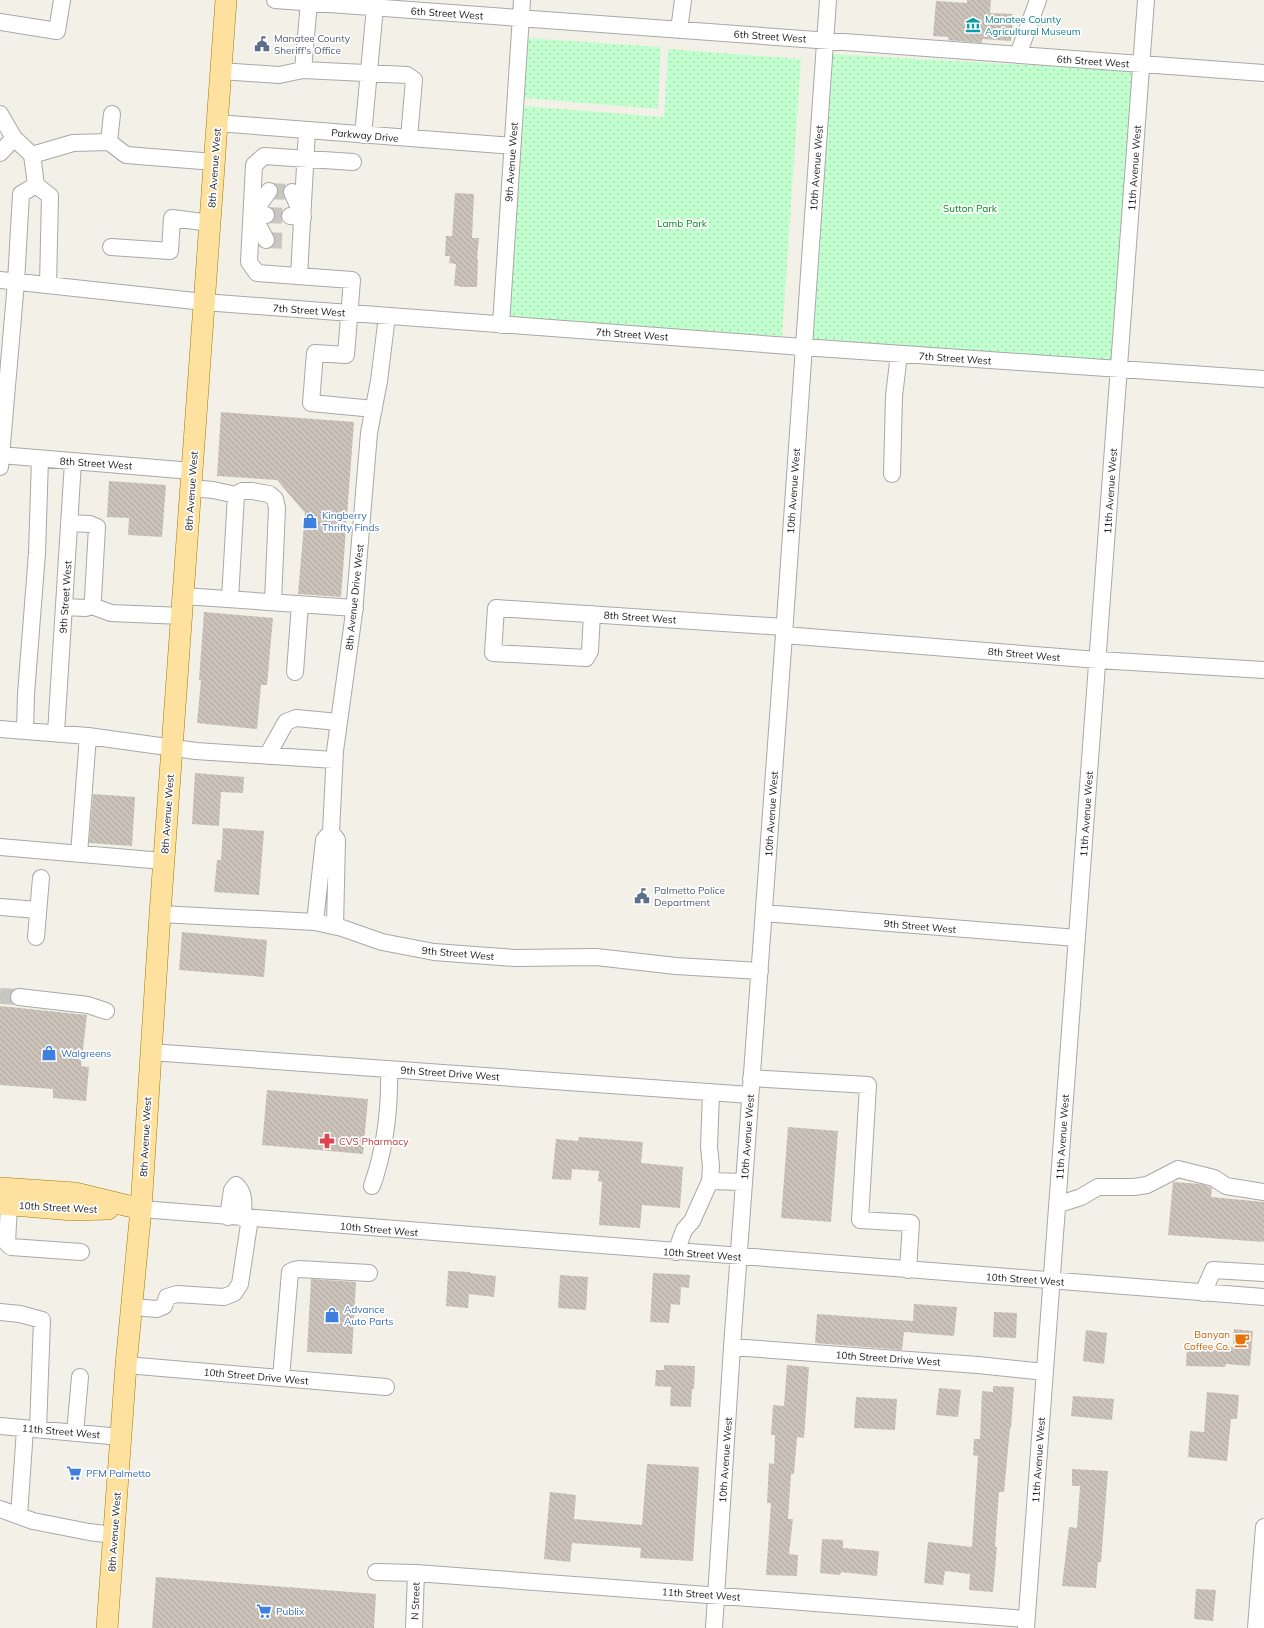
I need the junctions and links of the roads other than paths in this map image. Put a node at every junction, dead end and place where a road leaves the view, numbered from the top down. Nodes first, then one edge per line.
1 (62, 0) edge
2 (226, 0) edge
3 (275, 0) edge
4 (522, 0) edge
5 (683, 0) edge
6 (828, 0) edge
7 (1038, 0) edge
8 (1146, 0) edge
9 (309, 2) junction
10 (375, 7) junction
11 (521, 18) junction
12 (0, 22) edge
13 (679, 30) junction
14 (825, 41) junction
15 (1018, 55) junction
16 (1142, 64) junction
17 (303, 70) junction
18 (221, 71) junction
19 (1264, 73) edge
20 (368, 74) junction
21 (0, 114) edge
22 (112, 114) dead end
23 (217, 123) junction
24 (307, 130) junction
25 (363, 135) junction
26 (14, 138) junction
27 (409, 138) junction
28 (109, 142) junction
29 (512, 146) junction
30 (0, 153) edge
31 (32, 155) junction
32 (306, 159) junction
33 (214, 162) junction
34 (353, 162) dead end
35 (36, 185) junction
36 (269, 191) dead end
37 (292, 192) dead end
38 (259, 214) junction
39 (296, 217) junction
40 (210, 223) junction
41 (266, 240) dead end
42 (290, 241) dead end
43 (111, 247) dead end
44 (299, 276) junction
45 (0, 280) edge
46 (16, 282) junction
47 (48, 285) junction
48 (204, 302) junction
49 (350, 313) junction
50 (387, 316) junction
51 (501, 325) junction
52 (803, 347) junction
53 (899, 354) junction
54 (1119, 369) junction
55 (1264, 379) edge
56 (374, 409) junction
57 (0, 459) edge
58 (40, 459) junction
59 (73, 462) junction
60 (892, 474) dead end
61 (191, 480) junction
62 (236, 495) junction
63 (69, 523) junction
64 (184, 596) junction
65 (230, 599) junction
66 (273, 602) junction
67 (300, 604) junction
68 (64, 606) junction
69 (92, 606) junction
70 (354, 608) junction
71 (592, 614) junction
72 (182, 616) junction
73 (784, 631) junction
74 (1098, 660) junction
75 (1264, 670) edge
76 (295, 672) dead end
77 (338, 722) junction
78 (0, 729) edge
79 (25, 731) junction
80 (56, 733) junction
81 (88, 736) junction
82 (172, 748) junction
83 (267, 756) junction
84 (334, 760) junction
85 (331, 832) junction
86 (0, 847) edge
87 (79, 854) junction
88 (164, 861) junction
89 (41, 878) dead end
90 (0, 907) edge
91 (38, 910) junction
92 (764, 913) junction
93 (160, 914) junction
94 (315, 922) junction
95 (335, 926) junction
96 (36, 937) dead end
97 (1077, 938) junction
98 (760, 971) junction
99 (19, 997) tunnel mouth
100 (106, 1011) dead end
101 (150, 1052) junction
102 (389, 1069) junction
103 (751, 1078) junction
104 (711, 1092) junction
105 (750, 1095) junction
106 (710, 1181) junction
107 (744, 1182) junction
108 (372, 1186) dead end
109 (1264, 1192) edge
110 (3, 1199) edge
111 (1057, 1205) junction
112 (141, 1209) junction
113 (228, 1216) junction
114 (246, 1218) junction
115 (81, 1252) dead end
116 (676, 1252) junction
117 (740, 1257) junction
118 (908, 1270) junction
119 (369, 1273) dead end
120 (1264, 1273) edge
121 (1051, 1281) junction
122 (1203, 1292) junction
123 (1264, 1297) edge
124 (132, 1307) junction
125 (0, 1312) edge
126 (732, 1346) junction
127 (126, 1365) junction
128 (1045, 1372) junction
129 (80, 1377) dead end
130 (281, 1378) junction
131 (386, 1387) dead end
132 (0, 1426) edge
133 (31, 1429) junction
134 (75, 1433) junction
135 (121, 1437) junction
136 (0, 1509) edge
137 (19, 1516) junction
138 (1264, 1528) edge
139 (114, 1535) junction
140 (376, 1572) dead end
141 (416, 1573) junction
142 (1262, 1580) edge
143 (716, 1595) junction
144 (1026, 1624) edge
145 (107, 1628) edge
146 (414, 1628) edge
147 (714, 1628) edge
148 (1256, 1628) edge

1 - 12 street
2 - 18 main road, 8th Avenue West
3 - 9 street, 6th Street West
4 - 11 street, 9th Avenue West
5 - 13 street
6 - 14 street, 10th Avenue West
7 - 15 street
8 - 16 street, 11th Avenue West
9 - 10 street, 6th Street West
9 - 17 street
10 - 11 street, 6th Street West
10 - 20 street
11 - 13 street, 6th Street West
11 - 29 street, 9th Avenue West
13 - 14 street, 6th Street West
14 - 15 street, 6th Street West
14 - 52 street, 10th Avenue West
15 - 16 street, 6th Street West
16 - 19 street, 6th Street West
16 - 54 street, 11th Avenue West
17 - 18 street
17 - 20 street
18 - 23 main road, 8th Avenue West
20 - 25 street
20 - 27 street
21 - 26 street
22 - 28 street
23 - 24 street, Parkway Drive
23 - 33 main road, 8th Avenue West
24 - 25 street, Parkway Drive
24 - 32 street
25 - 27 street, Parkway Drive
26 - 30 street
26 - 31 street
27 - 29 street, Parkway Drive
28 - 31 street
28 - 33 street
29 - 51 street, 9th Avenue West
31 - 35 street
32 - 34 street
32 - 38 street
32 - 39 street
33 - 40 main road, 8th Avenue West
35 - 46 street
35 - 47 street
36 - 38 street
37 - 39 street
38 - 41 street
38 - 44 street
39 - 42 street
39 - 44 street
40 - 43 street
40 - 48 main road, 8th Avenue West
44 - 49 street
45 - 46 street, 7th Street West
46 - 47 street, 7th Street West
46 - 57 street
47 - 48 street, 7th Street West
48 - 49 street, 7th Street West
48 - 61 main road, 8th Avenue West
49 - 50 street, 7th Street West
49 - 56 street
50 - 51 street, 7th Street West
50 - 56 street, 8th Avenue Drive West
51 - 52 street, 7th Street West
52 - 53 street, 7th Street West
52 - 73 street, 10th Avenue West
53 - 54 street, 7th Street West
53 - 60 street
54 - 55 street, 7th Street West
54 - 74 street, 11th Avenue West
56 - 70 street, 8th Avenue Drive West
57 - 58 street, 8th Street West
58 - 59 street, 8th Street West
58 - 79 street
59 - 61 street, 8th Street West
59 - 63 street, 9th Street West
61 - 62 street, 8th Street West
61 - 64 main road, 8th Avenue West
62 - 65 street
62 - 66 street
63 - 68 street, 9th Street West
63 - 69 street
64 - 65 street
64 - 72 main road, 8th Avenue West
65 - 66 street
66 - 67 street
67 - 70 street
67 - 76 street
68 - 69 street
68 - 80 street, 9th Street West
69 - 72 street
70 - 77 street, 8th Avenue Drive West
71 - 71 street, 8th Street West
71 - 73 street, 8th Street West
72 - 82 main road, 8th Avenue West
73 - 74 street, 8th Street West
73 - 92 street, 10th Avenue West
74 - 75 street, 8th Street West
74 - 97 street, 11th Avenue West
77 - 83 street
77 - 84 street, 8th Avenue Drive West
78 - 79 street
79 - 80 street
80 - 81 street
81 - 82 street
81 - 87 street
82 - 83 street
82 - 88 main road, 8th Avenue West
83 - 84 street
84 - 85 street, 8th Avenue Drive West
85 - 94 street, 8th Avenue Drive West
85 - 95 street, 8th Avenue Drive West
86 - 87 street
87 - 88 street
88 - 93 main road, 8th Avenue West
89 - 91 street
90 - 91 street
91 - 96 street
92 - 97 street, 9th Street West
92 - 98 street, 10th Avenue West
93 - 94 street, 9th Street West
93 - 101 main road, 8th Avenue West
94 - 95 street, 9th Street West
95 - 98 street, 9th Street West
97 - 111 street, 11th Avenue West
98 - 103 street, 10th Avenue West
99 - 100 street
101 - 102 street, 9th Street Drive West
101 - 112 main road, 8th Avenue West
102 - 104 street, 9th Street Drive West
102 - 108 street
103 - 105 street, 10th Avenue West
103 - 118 street
104 - 105 street, 9th Street Drive West
104 - 106 street
105 - 107 street, 10th Avenue West
106 - 107 street
106 - 116 street
107 - 117 street, 10th Avenue West
109 - 111 street
110 - 112 main road, 10th Street West
110 - 115 street
111 - 121 street, 11th Avenue West
112 - 113 street, 10th Street West
112 - 124 main road, 8th Avenue West
113 - 114 street, 10th Street West
113 - 114 street
114 - 116 street, 10th Street West
114 - 124 street
116 - 117 street, 10th Street West
117 - 118 street, 10th Street West
117 - 126 street, 10th Avenue West
118 - 121 street, 10th Street West
119 - 130 street
120 - 122 street
121 - 122 street, 10th Street West
121 - 128 street, 11th Avenue West
122 - 123 street, 10th Street West
124 - 127 main road, 8th Avenue West
125 - 133 street
126 - 128 street, 10th Street Drive West
126 - 143 street, 10th Avenue West
127 - 130 street, 10th Street Drive West
127 - 135 main road, 8th Avenue West
128 - 144 street, 11th Avenue West
129 - 134 street
130 - 131 street, 10th Street Drive West
132 - 133 street, 11th Street West
133 - 134 street, 11th Street West
133 - 137 street
134 - 135 street, 11th Street West
135 - 139 main road, 8th Avenue West
136 - 137 street
137 - 139 street
138 - 142 street
139 - 145 main road, 8th Avenue West
140 - 141 street, 11th Street West
141 - 143 street, 11th Street West
141 - 146 street, N Street
142 - 148 street
143 - 144 street, 11th Street West
143 - 147 street, 10th Avenue West

